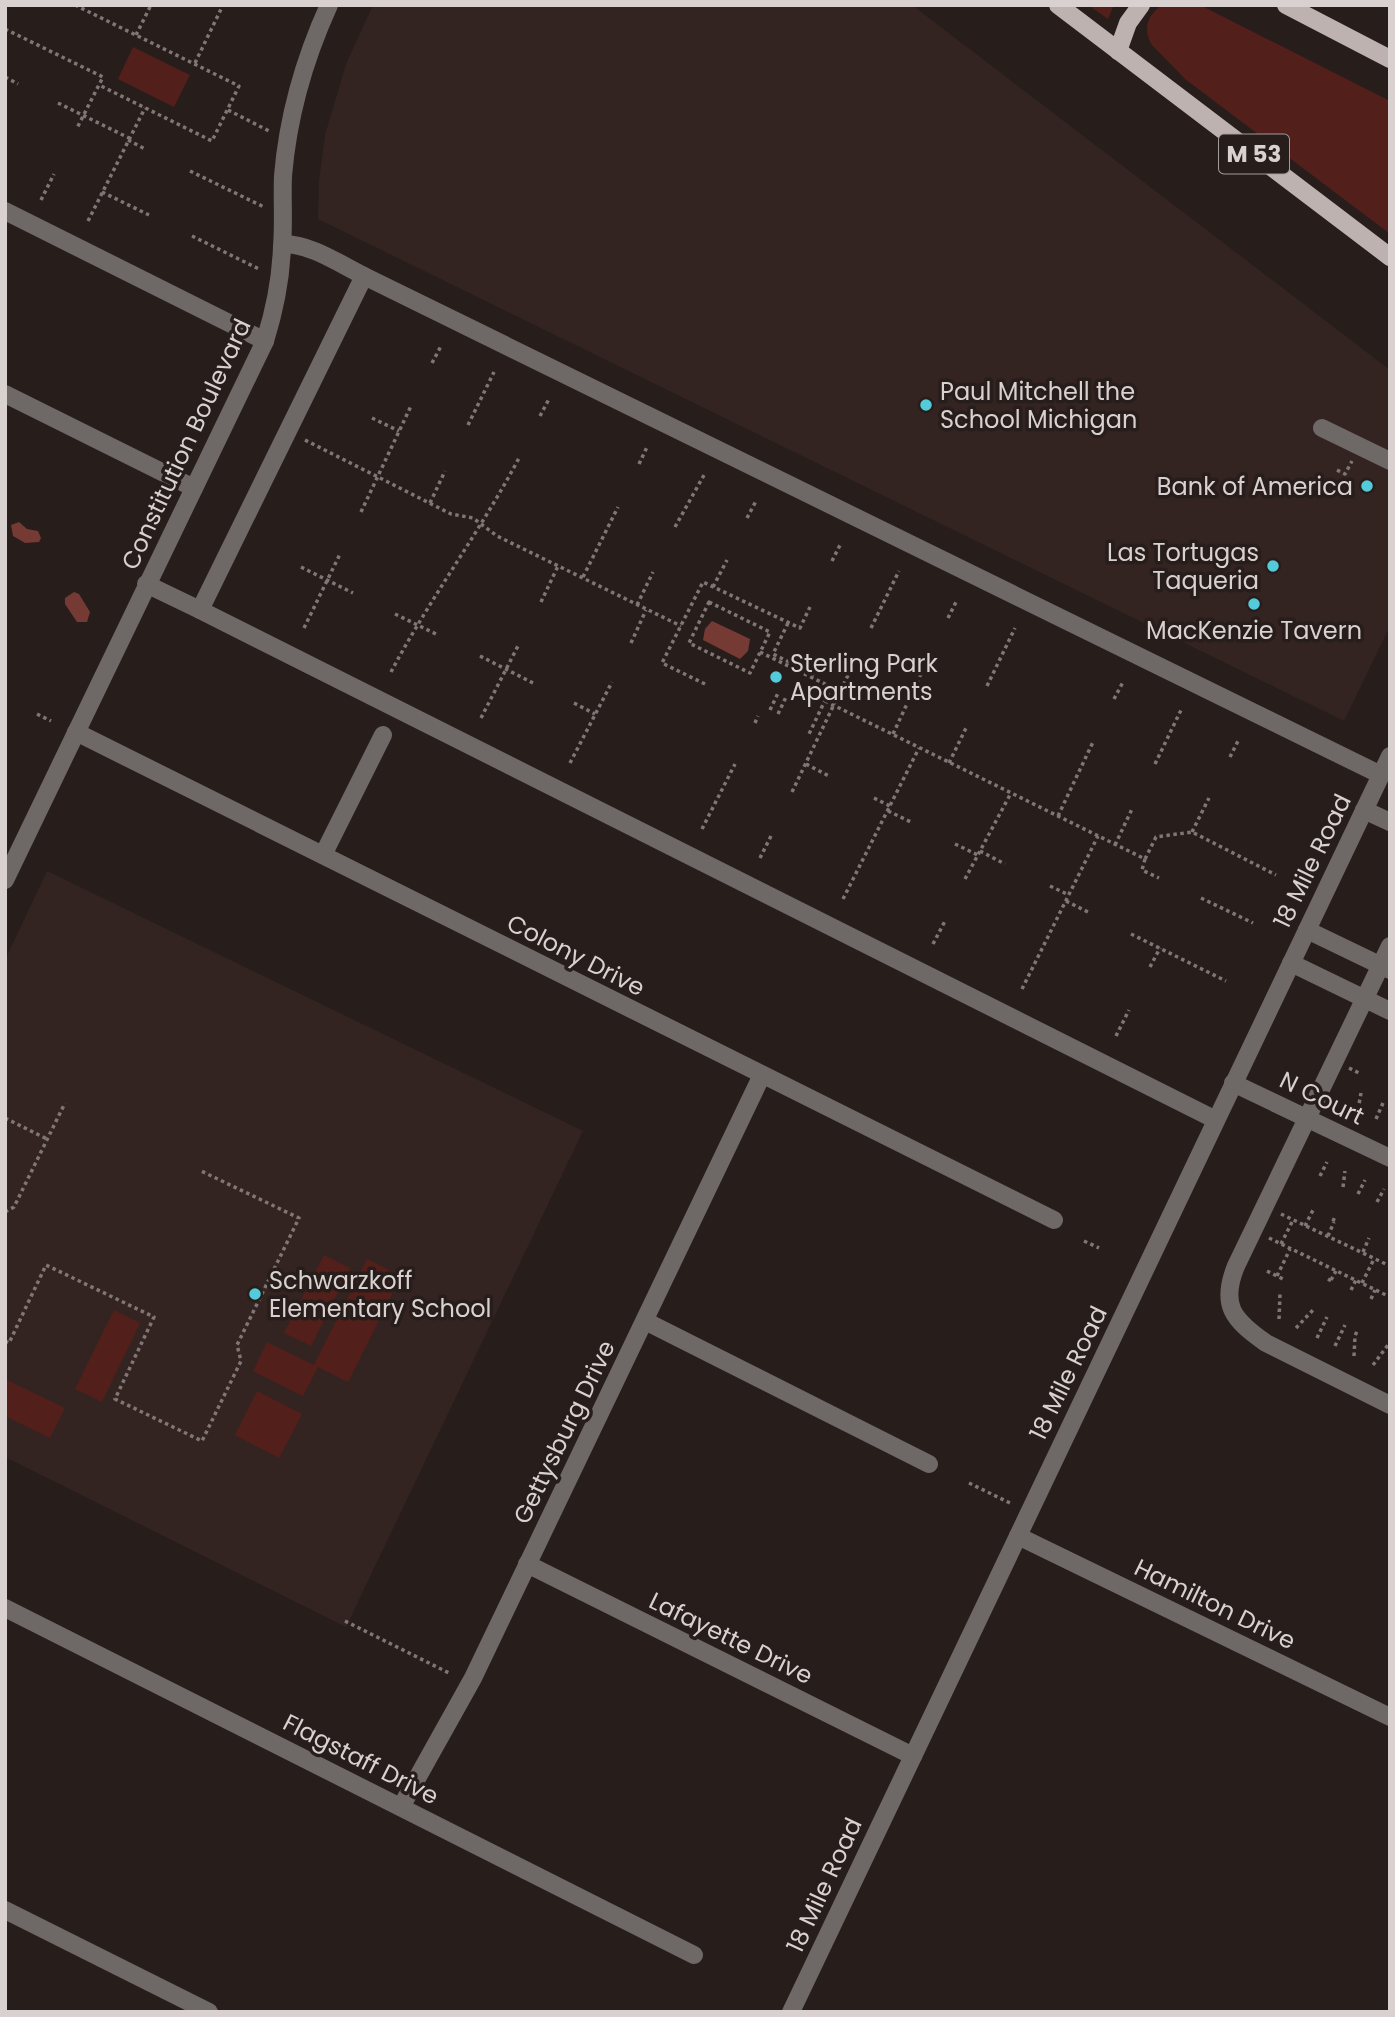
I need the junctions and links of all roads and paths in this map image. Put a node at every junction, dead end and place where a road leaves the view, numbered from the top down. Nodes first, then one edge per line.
1 (151, 5) edge
2 (223, 5) edge
3 (329, 5) edge
4 (1058, 5) edge
5 (1141, 5) edge
6 (1286, 5) edge
7 (78, 6) edge
8 (5, 29) edge
9 (136, 36) junction
10 (1118, 51) junction
11 (1390, 59) edge
12 (194, 64) junction
13 (5, 77) edge
14 (18, 84) dead end
15 (99, 85) junction
16 (58, 103) dead end
17 (145, 108) junction
18 (228, 110) junction
19 (83, 116) junction
20 (78, 128) dead end
21 (276, 135) dead end
22 (129, 139) junction
23 (145, 149) dead end
24 (190, 171) dead end
25 (54, 174) dead end
26 (102, 192) junction
27 (41, 200) dead end
28 (269, 210) dead end
29 (5, 211) edge
30 (149, 215) dead end
31 (88, 221) dead end
32 (192, 236) dead end
33 (282, 244) junction
34 (1390, 257) edge
35 (267, 272) dead end
36 (363, 276) junction
37 (265, 341) junction
38 (441, 346) dead end
39 (432, 363) dead end
40 (494, 372) dead end
41 (5, 394) edge
42 (549, 399) dead end
43 (411, 406) dead end
44 (540, 416) dead end
45 (372, 418) dead end
46 (468, 425) dead end
47 (1322, 428) dead end
48 (399, 431) junction
49 (297, 436) dead end
50 (648, 447) dead end
51 (519, 458) dead end
52 (1353, 459) dead end
53 (1390, 461) edge
54 (639, 464) dead end
55 (1337, 470) dead end
56 (445, 471) dead end
57 (704, 475) dead end
58 (379, 477) junction
59 (194, 488) junction
60 (756, 501) dead end
61 (430, 503) junction
62 (618, 507) dead end
63 (361, 512) dead end
64 (747, 518) dead end
65 (482, 524) junction
66 (676, 527) dead end
67 (841, 543) dead end
68 (340, 554) dead end
69 (727, 559) dead end
70 (832, 561) dead end
71 (558, 566) junction
72 (301, 567) dead end
73 (899, 571) dead end
74 (653, 572) dead end
75 (583, 578) junction
76 (327, 580) junction
77 (146, 584) junction
78 (713, 587) junction
79 (353, 593) dead end
80 (957, 600) dead end
81 (541, 601) dead end
82 (638, 605) junction
83 (810, 607) dead end
84 (647, 609) junction
85 (200, 610) junction
86 (395, 614) dead end
87 (948, 618) dead end
88 (788, 623) junction
89 (416, 624) junction
90 (681, 626) junction
91 (304, 628) dead end
92 (871, 628) dead end
93 (1015, 628) dead end
94 (438, 635) dead end
95 (631, 643) dead end
96 (519, 644) dead end
97 (760, 652) junction
98 (480, 656) dead end
99 (926, 663) dead end
100 (506, 670) junction
101 (850, 671) dead end
102 (391, 672) dead end
103 (811, 677) junction
104 (612, 682) dead end
105 (1123, 682) dead end
106 (533, 683) dead end
107 (705, 684) dead end
108 (987, 687) dead end
109 (1114, 699) dead end
110 (825, 701) junction
111 (574, 703) dead end
112 (833, 705) junction
113 (770, 710) dead end
114 (1181, 710) dead end
115 (595, 714) junction
116 (778, 714) dead end
117 (37, 715) dead end
118 (758, 716) dead end
119 (481, 718) dead end
120 (51, 721) dead end
121 (755, 723) dead end
122 (966, 728) dead end
123 (76, 732) junction
124 (809, 734) dead end
125 (383, 735) dead end
126 (892, 735) junction
127 (1239, 739) dead end
128 (1093, 742) dead end
129 (919, 748) junction
130 (1390, 756) edge
131 (1230, 757) dead end
132 (570, 763) dead end
133 (949, 763) junction
134 (734, 764) dead end
135 (806, 764) junction
136 (1154, 764) dead end
137 (1381, 775) junction
138 (829, 776) dead end
139 (792, 792) dead end
140 (1012, 793) junction
141 (874, 798) dead end
142 (1209, 798) dead end
143 (889, 808) junction
144 (1132, 809) dead end
145 (1364, 810) junction
146 (1058, 816) junction
147 (911, 822) dead end
148 (1390, 822) edge
149 (702, 829) dead end
150 (1192, 832) junction
151 (771, 836) dead end
152 (1098, 836) junction
153 (955, 844) dead end
154 (1115, 845) junction
155 (979, 853) junction
156 (323, 855) junction
157 (760, 858) dead end
158 (1145, 859) junction
159 (1005, 864) dead end
160 (1276, 875) dead end
161 (1159, 878) dead end
162 (965, 879) dead end
163 (5, 880) edge
164 (1050, 886) dead end
165 (1069, 895) junction
166 (1201, 898) dead end
167 (843, 899) dead end
168 (1066, 901) junction
169 (1088, 912) dead end
170 (945, 920) dead end
171 (1253, 923) dead end
172 (1307, 930) junction
173 (1131, 934) dead end
174 (933, 944) dead end
175 (1390, 946) edge
176 (1160, 948) junction
177 (1291, 962) junction
178 (1150, 967) dead end
179 (1385, 968) edge
180 (1226, 981) dead end
181 (1022, 989) dead end
182 (1364, 998) junction
183 (1129, 1010) dead end
184 (1390, 1011) edge
185 (1116, 1036) dead end
186 (762, 1076) junction
187 (1233, 1083) junction
188 (1361, 1093) dead end
189 (65, 1103) dead end
190 (1383, 1103) dead end
191 (1357, 1110) dead end
192 (5, 1118) edge
193 (1307, 1118) junction
194 (1376, 1119) dead end
195 (1216, 1120) junction
196 (47, 1139) junction
197 (1390, 1158) edge
198 (1326, 1162) dead end
199 (199, 1170) dead end
200 (1345, 1171) dead end
201 (1320, 1176) dead end
202 (1365, 1180) dead end
203 (1343, 1186) dead end
204 (1384, 1189) dead end
205 (1358, 1194) dead end
206 (1377, 1202) dead end
207 (1273, 1210) dead end
208 (1313, 1210) dead end
209 (5, 1212) edge
210 (1054, 1220) dead end
211 (1293, 1220) junction
212 (1334, 1221) dead end
213 (1306, 1226) junction
214 (1261, 1235) dead end
215 (1328, 1237) junction
216 (1371, 1238) dead end
217 (1084, 1241) dead end
218 (1281, 1244) junction
219 (1099, 1248) dead end
220 (1290, 1249) junction
221 (1362, 1253) junction
222 (1374, 1259) junction
223 (1390, 1266) edge
224 (1336, 1270) junction
225 (1267, 1271) dead end
226 (1277, 1276) junction
227 (1283, 1279) dead end
228 (1330, 1280) dead end
229 (1356, 1280) junction
230 (1362, 1283) junction
231 (1351, 1290) dead end
232 (1375, 1290) junction
233 (1280, 1294) dead end
234 (1390, 1297) edge
235 (1371, 1299) dead end
236 (1313, 1310) dead end
237 (1327, 1317) dead end
238 (1279, 1320) dead end
239 (645, 1321) junction
240 (1345, 1325) dead end
241 (1296, 1328) dead end
242 (1357, 1331) dead end
243 (1317, 1338) dead end
244 (5, 1341) edge
245 (1388, 1345) edge
246 (1335, 1346) dead end
247 (1354, 1356) dead end
248 (1374, 1365) dead end
249 (1390, 1405) edge
250 (929, 1464) dead end
251 (969, 1483) dead end
252 (1012, 1504) dead end
253 (1018, 1535) junction
254 (527, 1564) junction
255 (5, 1608) edge
256 (345, 1621) dead end
257 (449, 1674) dead end
258 (1390, 1717) edge
259 (913, 1756) junction
260 (401, 1807) junction
261 (5, 1910) edge
262 (694, 1955) dead end
263 (209, 2012) edge
264 (791, 2012) edge

1 - 9 path
2 - 12 path
3 - 33 street, Constitution Boulevard
4 - 10 main road, M 53
5 - 10 main road
6 - 11 main road
7 - 9 path
8 - 15 path
9 - 12 path
10 - 34 main road, M 53
12 - 18 path
13 - 14 path
15 - 17 path
15 - 19 path
16 - 19 path
17 - 18 path
17 - 22 path
18 - 21 path
19 - 20 path
19 - 22 path
22 - 23 path
22 - 26 path
24 - 28 path
25 - 27 path
26 - 30 path
26 - 31 path
29 - 37 street
32 - 35 path
33 - 36 street
33 - 37 street, Constitution Boulevard
36 - 85 street
36 - 137 street
37 - 59 street, Constitution Boulevard
38 - 39 path
40 - 46 path
41 - 59 street
42 - 44 path
43 - 48 path
45 - 48 path
47 - 53 street
48 - 58 path
49 - 58 path
50 - 54 path
51 - 65 path
52 - 55 path
56 - 61 path
57 - 66 path
58 - 61 path
58 - 63 path
59 - 77 street, Constitution Boulevard
60 - 64 path
61 - 65 path
62 - 75 path
65 - 71 path
65 - 89 path
67 - 70 path
68 - 76 path
69 - 78 path
71 - 75 path
71 - 81 path
72 - 76 path
73 - 92 path
74 - 82 path
75 - 82 path
76 - 79 path
76 - 91 path
77 - 85 street
77 - 123 street, Constitution Boulevard
78 - 88 path
78 - 90 path
80 - 87 path
82 - 84 path
83 - 88 path
84 - 90 path
84 - 95 path
85 - 195 street
86 - 89 path
88 - 103 path
89 - 94 path
89 - 102 path
90 - 107 path
93 - 108 path
96 - 100 path
97 - 97 path
97 - 103 path
98 - 100 path
99 - 126 path
100 - 106 path
100 - 119 path
101 - 112 path
103 - 110 path
104 - 115 path
105 - 109 path
110 - 112 path
110 - 124 path
111 - 115 path
112 - 126 path
112 - 135 path
113 - 116 path
114 - 136 path
115 - 132 path
117 - 120 path
118 - 121 path
122 - 133 path
123 - 156 street, Colony Drive
123 - 163 street, Constitution Boulevard
125 - 156 street
126 - 129 path
127 - 131 path
128 - 146 path
129 - 133 path
129 - 143 path
130 - 137 street, 18 Mile Road
133 - 140 path
134 - 149 path
135 - 138 path
135 - 139 path
137 - 145 street, 18 Mile Road
140 - 146 path
140 - 155 path
141 - 143 path
142 - 150 path
143 - 147 path
143 - 167 path
144 - 154 path
145 - 148 street
145 - 172 street, 18 Mile Road
146 - 152 path
150 - 158 path
150 - 160 path
151 - 157 path
152 - 154 path
152 - 165 path
153 - 155 path
154 - 158 path
155 - 159 path
155 - 162 path
156 - 186 street, Colony Drive
158 - 161 path
164 - 165 path
165 - 168 path
166 - 171 path
168 - 169 path
168 - 181 path
170 - 174 path
172 - 177 street, 18 Mile Road
172 - 179 street
173 - 176 path
175 - 179 street
176 - 178 path
176 - 180 path
177 - 182 street
177 - 187 street, 18 Mile Road
179 - 182 street
182 - 184 street
182 - 193 street
183 - 185 path
186 - 210 street, Colony Drive
186 - 239 street, Gettysburg Drive
187 - 193 street, N Court
187 - 195 street, 18 Mile Road
188 - 191 path
189 - 196 path
190 - 194 path
192 - 196 path
193 - 197 street, N Court
193 - 249 street
195 - 253 street, 18 Mile Road
196 - 209 path
198 - 201 path
199 - 244 path
200 - 203 path
202 - 205 path
204 - 206 path
207 - 211 path
208 - 213 path
211 - 213 path
211 - 218 path
212 - 215 path
213 - 215 path
214 - 218 path
215 - 221 path
216 - 221 path
217 - 219 path
218 - 220 path
220 - 224 path
220 - 226 path
221 - 222 path
222 - 223 path
222 - 230 path
224 - 228 path
224 - 229 path
225 - 226 path
226 - 227 path
229 - 230 path
229 - 231 path
230 - 232 path
232 - 234 path
232 - 235 path
233 - 238 path
236 - 241 path
237 - 243 path
239 - 250 street
239 - 254 street, Gettysburg Drive
240 - 246 path
242 - 247 path
245 - 248 path
251 - 252 path
253 - 258 street, Hamilton Drive
253 - 259 street, 18 Mile Road
254 - 259 street, Lafayette Drive
254 - 260 street, Gettysburg Drive
255 - 260 street, Flagstaff Drive
256 - 257 path
259 - 264 street, 18 Mile Road
260 - 262 street, Flagstaff Drive
261 - 263 street

